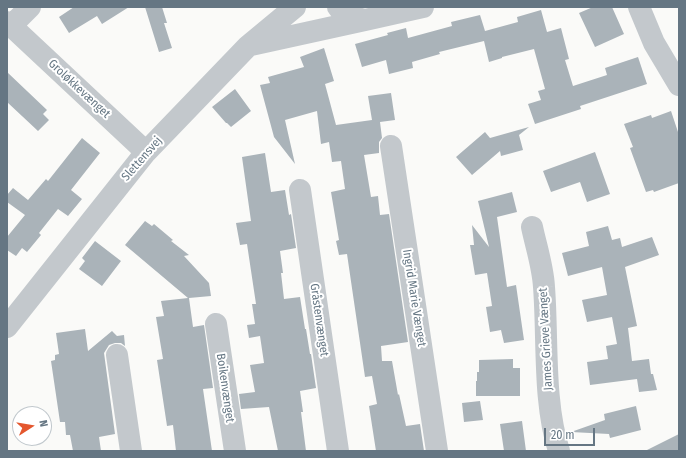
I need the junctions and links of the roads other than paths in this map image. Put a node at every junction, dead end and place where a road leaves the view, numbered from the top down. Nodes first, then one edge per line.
1 (30, 7) edge
2 (295, 7) edge
3 (338, 7) edge
4 (423, 7) edge
5 (639, 7) edge
6 (365, 20) junction
7 (9, 24) edge
8 (248, 46) junction
9 (679, 85) edge
10 (391, 146) dead end
11 (146, 152) junction
12 (300, 190) dead end
13 (532, 227) dead end
14 (216, 324) dead end
15 (7, 327) edge
16 (118, 355) dead end
17 (132, 451) edge
18 (235, 451) edge
19 (338, 451) edge
20 (437, 451) edge
21 (559, 451) edge

1 - 7 street, Groløkkevænget
2 - 8 street, Slettensvej
3 - 6 street
4 - 6 street
5 - 9 street
6 - 8 street
7 - 11 street, Groløkkevænget
8 - 11 street, Slettensvej
10 - 20 street, Ingrid Marie Vænget
11 - 15 street, Slettensvej
12 - 19 street, Gråstenvænget
13 - 21 street, James Grieve Vænget
14 - 18 street, Boikenvænget
16 - 17 street

